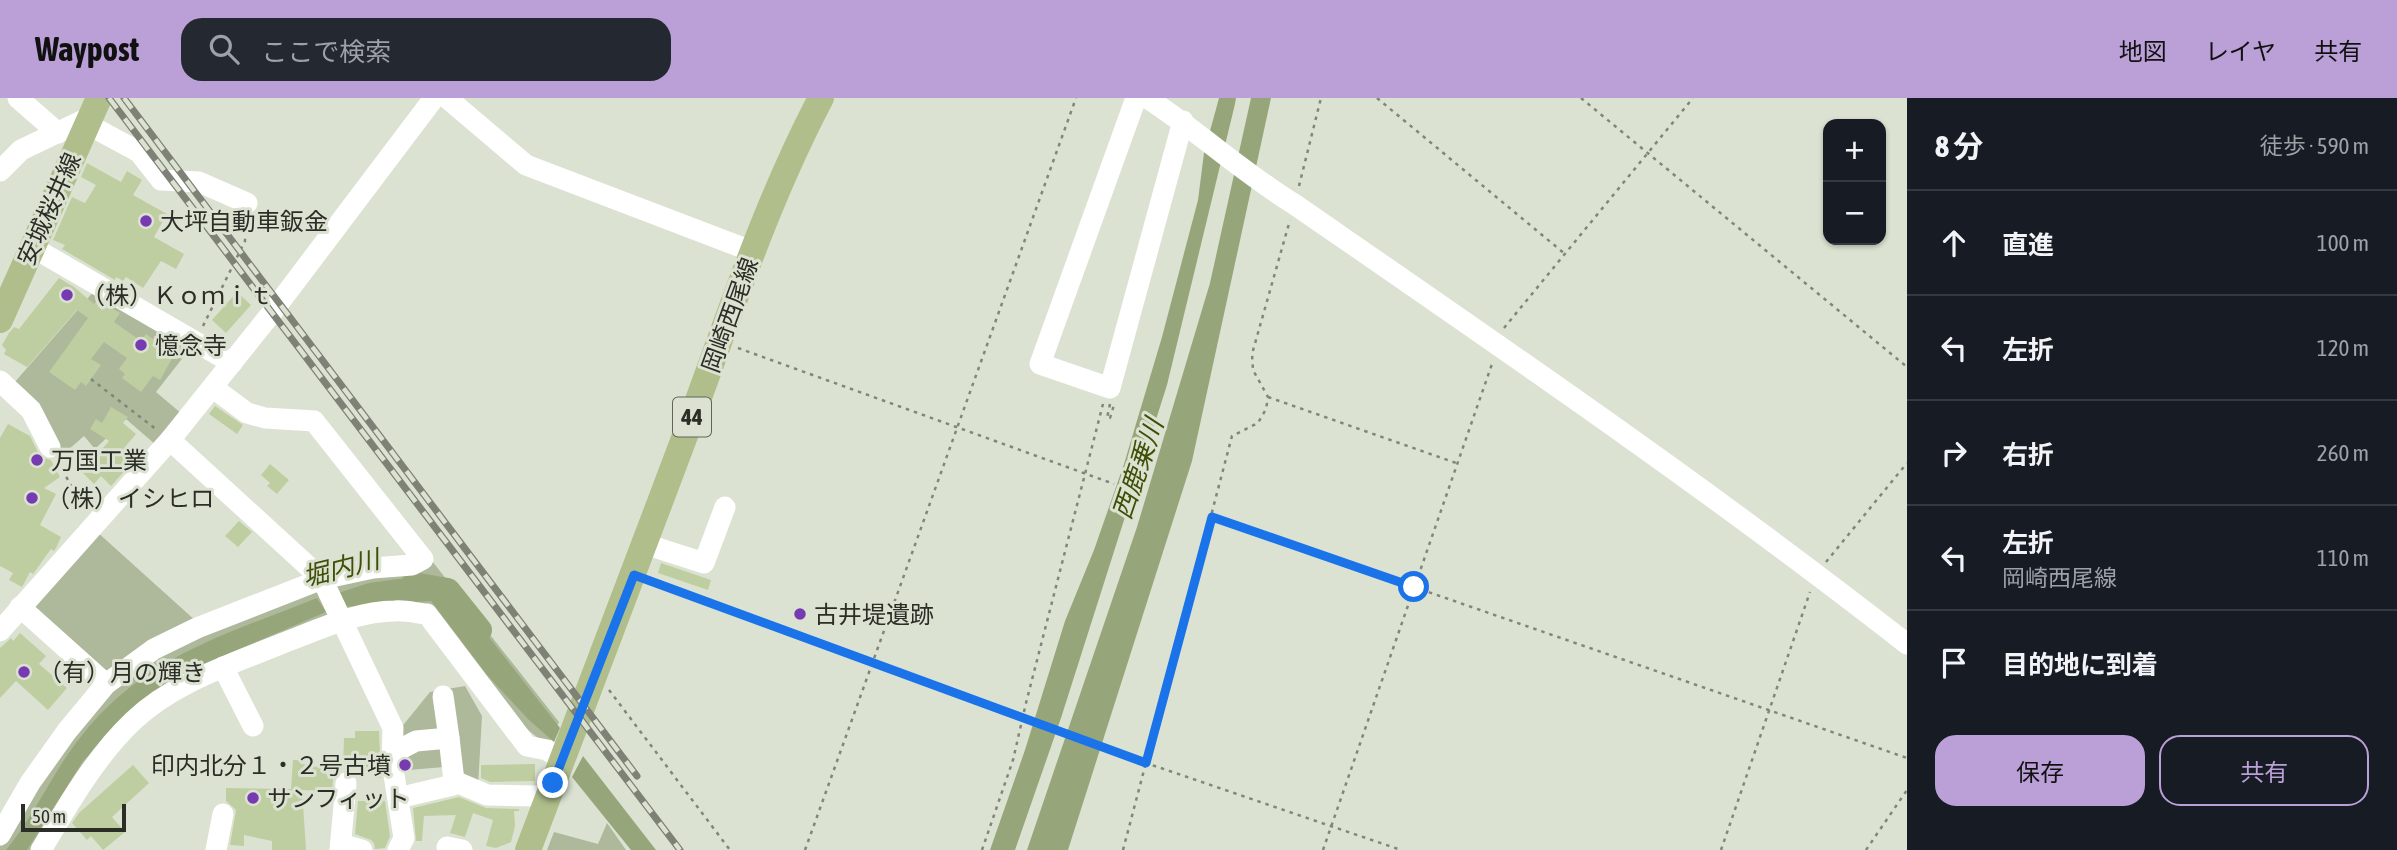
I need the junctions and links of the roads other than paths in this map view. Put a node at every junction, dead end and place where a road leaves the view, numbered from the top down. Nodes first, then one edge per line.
1 (18, 98) edge
2 (434, 98) edge
3 (447, 98) edge
4 (821, 98) edge
5 (1136, 98) edge
6 (1147, 98) edge
7 (92, 113) edge
8 (1183, 121) junction
9 (58, 133) junction
10 (0, 171) edge
11 (247, 203) road end
12 (32, 247) junction
13 (754, 252) junction
14 (0, 320) edge
15 (232, 363) junction
16 (0, 381) edge
17 (216, 390) dead end
18 (170, 440) junction
19 (50, 447) road end
20 (725, 507) dead end
21 (645, 544) junction
22 (322, 579) junction
23 (7, 620) edge
24 (341, 620) junction
25 (1907, 644) edge
26 (223, 667) junction
27 (106, 684) junction
28 (443, 696) dead end
29 (253, 726) dead end
30 (449, 738) junction
31 (566, 749) junction
32 (393, 753) junction
33 (454, 781) junction
34 (345, 783) dead end
35 (398, 798) junction
36 (546, 801) junction
37 (223, 814) dead end
38 (0, 835) edge
39 (340, 847) edge
40 (41, 850) edge
41 (216, 850) edge
42 (362, 850) edge
43 (398, 850) edge
44 (528, 850) edge

1 - 9 street
2 - 15 street
3 - 13 street
4 - 13 main road, 岡崎西尾線 / 44
5 - 8 street
6 - 8 street
7 - 9 street
7 - 11 street
7 - 12 main road, 安城桜井線
8 - 25 street
9 - 10 street
12 - 14 main road, 安城桜井線
12 - 15 street
13 - 21 main road, 岡崎西尾線 / 44
15 - 18 street
16 - 19 street
17 - 22 street
18 - 22 street
18 - 23 street
20 - 21 street
21 - 31 main road, 岡崎西尾線 / 44
22 - 24 street
22 - 27 street
23 - 27 street
24 - 26 street
24 - 31 street
24 - 32 street
26 - 29 street
26 - 40 street
27 - 38 street
28 - 30 street
30 - 32 street
30 - 33 street
31 - 36 main road, 岡崎西尾線 / 44
32 - 35 street
33 - 35 street
33 - 36 street
34 - 39 street
35 - 43 street
36 - 44 main road, 岡崎西尾線 / 44
37 - 41 street
39 - 42 street

